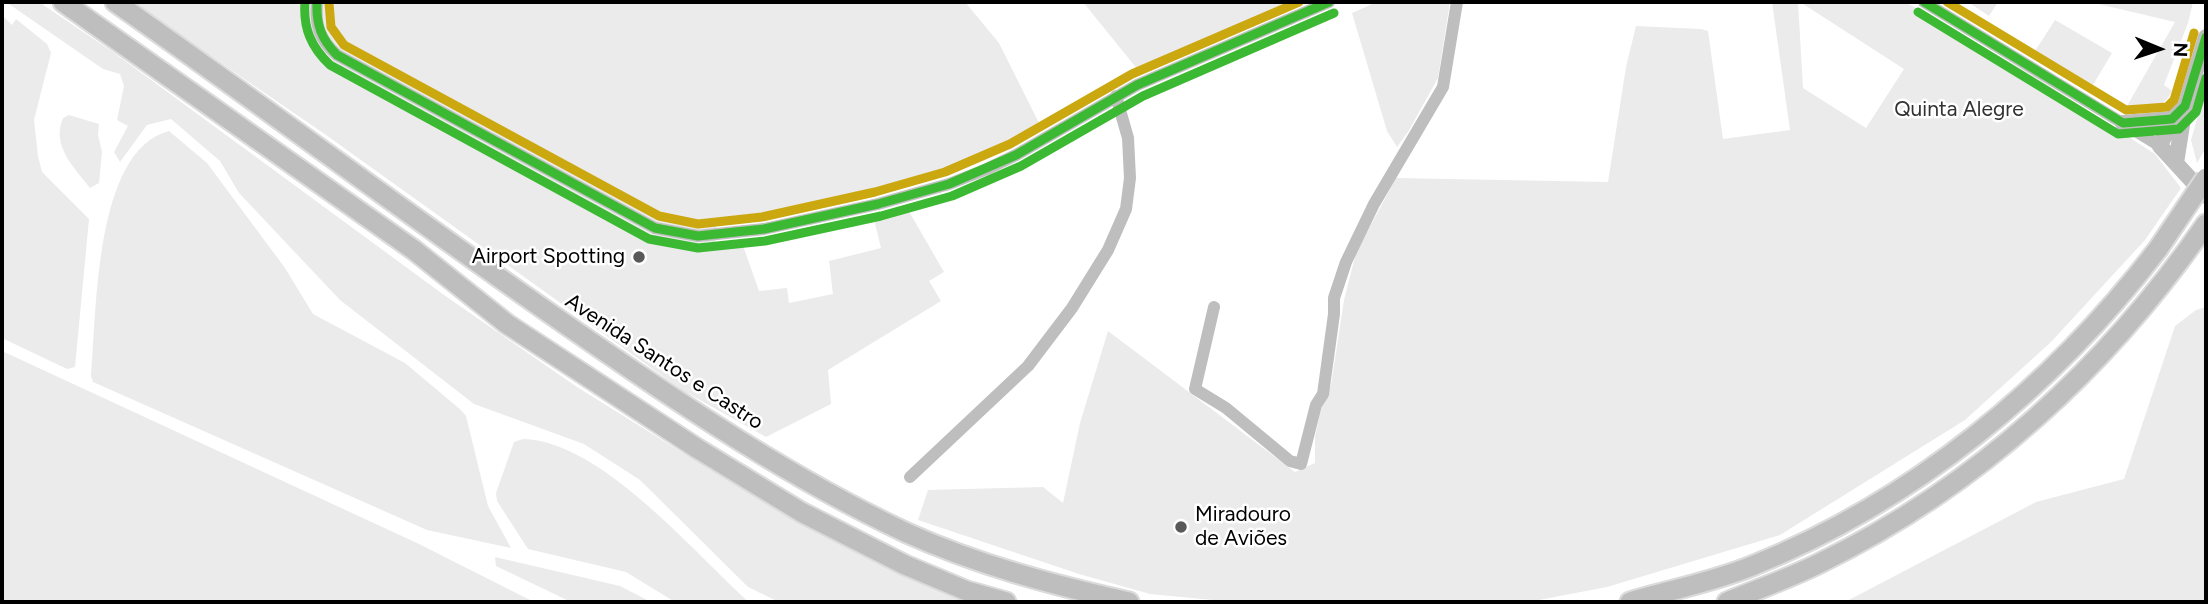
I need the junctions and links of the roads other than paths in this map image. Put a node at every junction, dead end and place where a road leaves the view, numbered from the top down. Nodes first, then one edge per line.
1 (63, 2) edge
2 (115, 2) edge
3 (317, 2) edge
4 (1329, 2) edge
5 (1457, 2) edge
6 (1924, 2) edge
7 (2206, 37) edge
8 (1116, 96) junction
9 (2185, 106) junction
10 (2172, 119) junction
11 (2123, 123) junction
12 (2160, 146) junction
13 (2176, 163) junction
14 (2206, 178) edge
15 (2206, 196) edge
16 (2206, 224) edge
17 (1214, 307) dead end
18 (910, 477) dead end
19 (1006, 602) edge
20 (1129, 602) edge
21 (1630, 602) edge
22 (1727, 602) edge

1 - 19 main road
2 - 20 main road, Avenida Santos e Castro
3 - 8 street
4 - 8 street
5 - 17 street
6 - 11 street
7 - 9 street
8 - 18 street
9 - 10 street
9 - 13 street
10 - 11 street
10 - 12 street
11 - 12 street
12 - 13 street
13 - 15 street
14 - 21 main road, bridge
16 - 22 main road

